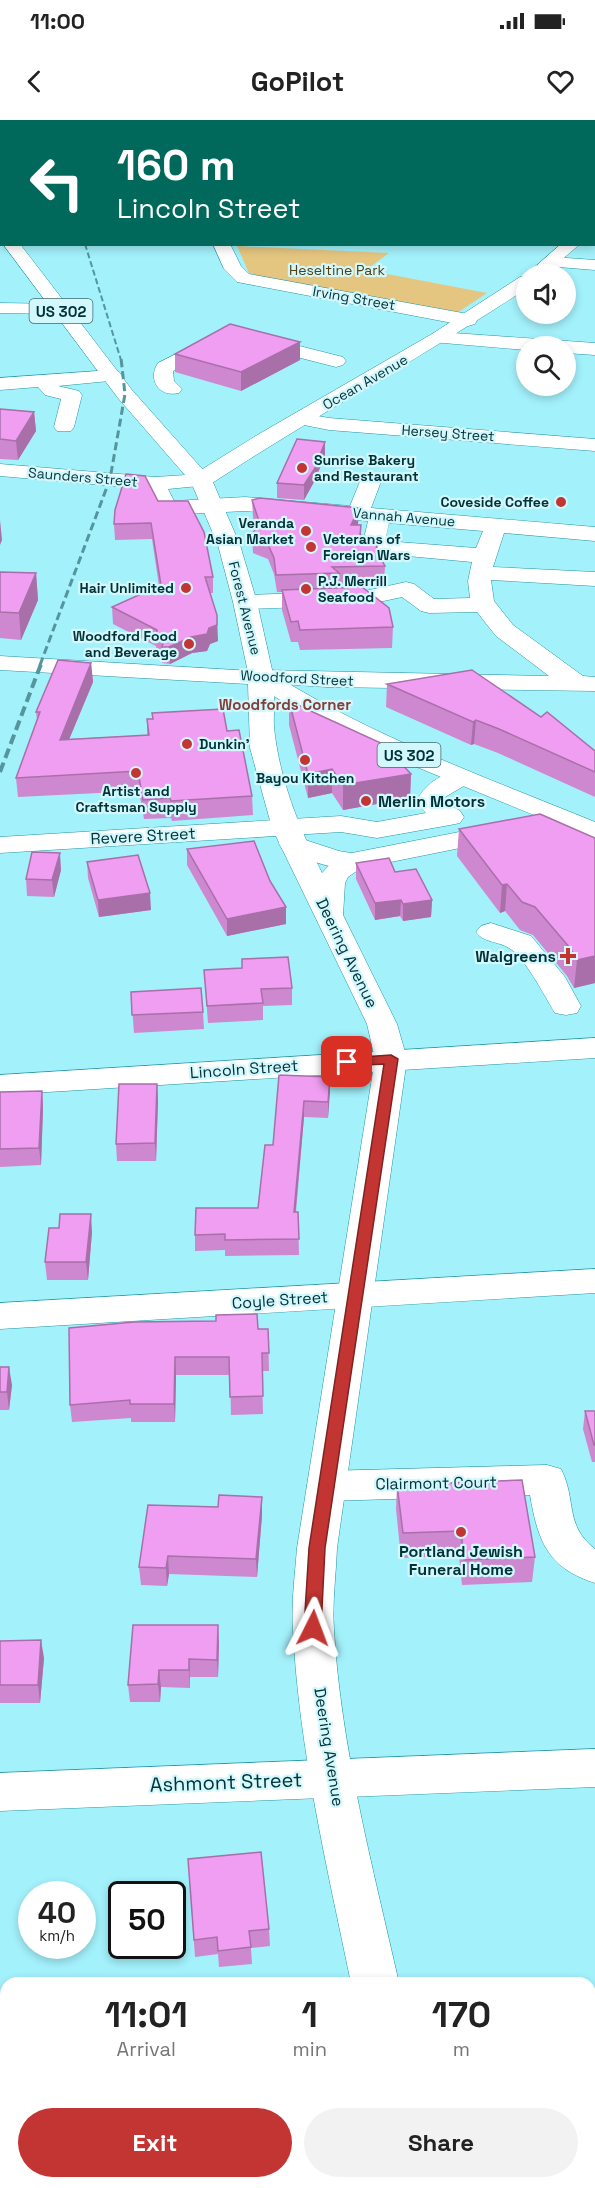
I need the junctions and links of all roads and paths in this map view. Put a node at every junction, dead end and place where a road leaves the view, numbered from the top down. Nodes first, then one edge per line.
1 (13, 246) edge
2 (222, 246) edge
3 (570, 246) edge
4 (552, 262) junction
5 (549, 264) edge
6 (595, 265) edge
7 (516, 287) edge
8 (0, 308) edge
9 (60, 309) junction
10 (468, 320) junction
11 (440, 338) junction
12 (516, 343) edge
13 (576, 348) edge
14 (595, 349) edge
15 (98, 360) junction
16 (336, 361) dead end
17 (112, 376) junction
18 (43, 381) junction
19 (5, 384) edge
20 (172, 389) dead end
21 (301, 419) junction
22 (64, 427) dead end
23 (595, 445) edge
24 (0, 470) edge
25 (371, 479) dead end
26 (201, 480) junction
27 (155, 483) junction
28 (213, 504) junction
29 (369, 514) junction
30 (496, 525) junction
31 (595, 534) edge
32 (484, 565) junction
33 (595, 579) edge
34 (245, 602) junction
35 (485, 605) junction
36 (0, 663) edge
37 (261, 677) junction
38 (587, 684) edge
39 (460, 777) junction
40 (450, 817) junction
41 (564, 818) junction
42 (595, 832) edge
43 (489, 835) junction
44 (290, 836) junction
45 (0, 845) edge
46 (352, 861) junction
47 (329, 914) junction
48 (491, 932) dead end
49 (566, 1006) dead end
50 (595, 1048) edge
51 (391, 1059) junction
52 (0, 1085) edge
53 (595, 1281) edge
54 (355, 1295) junction
55 (0, 1316) edge
56 (326, 1486) junction
57 (595, 1567) edge
58 (595, 1768) edge
59 (334, 1778) junction
60 (0, 1792) edge
61 (374, 1977) edge

1 - 9 main road, Forest Avenue / US 302
2 - 10 main road, Irving Street
3 - 4 main road
4 - 5 main road
4 - 6 main road
7 - 10 main road, Ocean Avenue
8 - 9 main road
9 - 15 main road, Forest Avenue / US 302
10 - 11 main road, Ocean Avenue
11 - 12 main road
11 - 21 main road, Ocean Avenue
13 - 14 main road
15 - 17 main road, Forest Avenue / US 302
15 - 19 main road
16 - 20 main road
17 - 18 main road
17 - 26 main road, Forest Avenue / US 302
18 - 19 main road
18 - 22 main road
21 - 23 main road, Hersey Street
21 - 26 main road, Ocean Avenue
24 - 27 main road, Saunders Street
25 - 29 main road
26 - 27 main road, Saunders Street
26 - 28 main road, Forest Avenue / US 302
27 - 28 main road, Vannah Avenue
28 - 29 main road, Vannah Avenue
28 - 34 main road, Forest Avenue / US 302
29 - 30 main road, Vannah Avenue
29 - 32 main road
30 - 31 main road, Vannah Avenue
30 - 32 main road
32 - 33 main road
32 - 35 main road
34 - 35 main road
34 - 37 main road, Forest Avenue / US 302
35 - 38 main road
36 - 37 main road, Woodford Street
37 - 38 main road, Woodford Street
37 - 39 main road, Forest Avenue / US 302
37 - 44 main road, Deering Avenue
39 - 40 main road
39 - 41 main road, Forest Avenue / US 302
40 - 43 main road
40 - 44 main road
41 - 42 main road, Forest Avenue / US 302
41 - 43 main road, Revere Street
43 - 46 main road, Revere Street
44 - 45 main road, Revere Street
44 - 46 main road, Revere Street
44 - 47 main road, Deering Avenue
46 - 47 main road
47 - 51 main road, Deering Avenue
48 - 49 main road
50 - 51 main road, Lincoln Street
51 - 52 main road, Lincoln Street
51 - 54 main road, Deering Avenue
53 - 54 main road, Coyle Street
54 - 55 main road, Coyle Street
54 - 56 main road, Deering Avenue
56 - 57 main road, Clairmont Court
56 - 59 main road, Deering Avenue
58 - 59 main road, Ashmont Street
59 - 60 main road, Ashmont Street
59 - 61 main road, Deering Avenue

